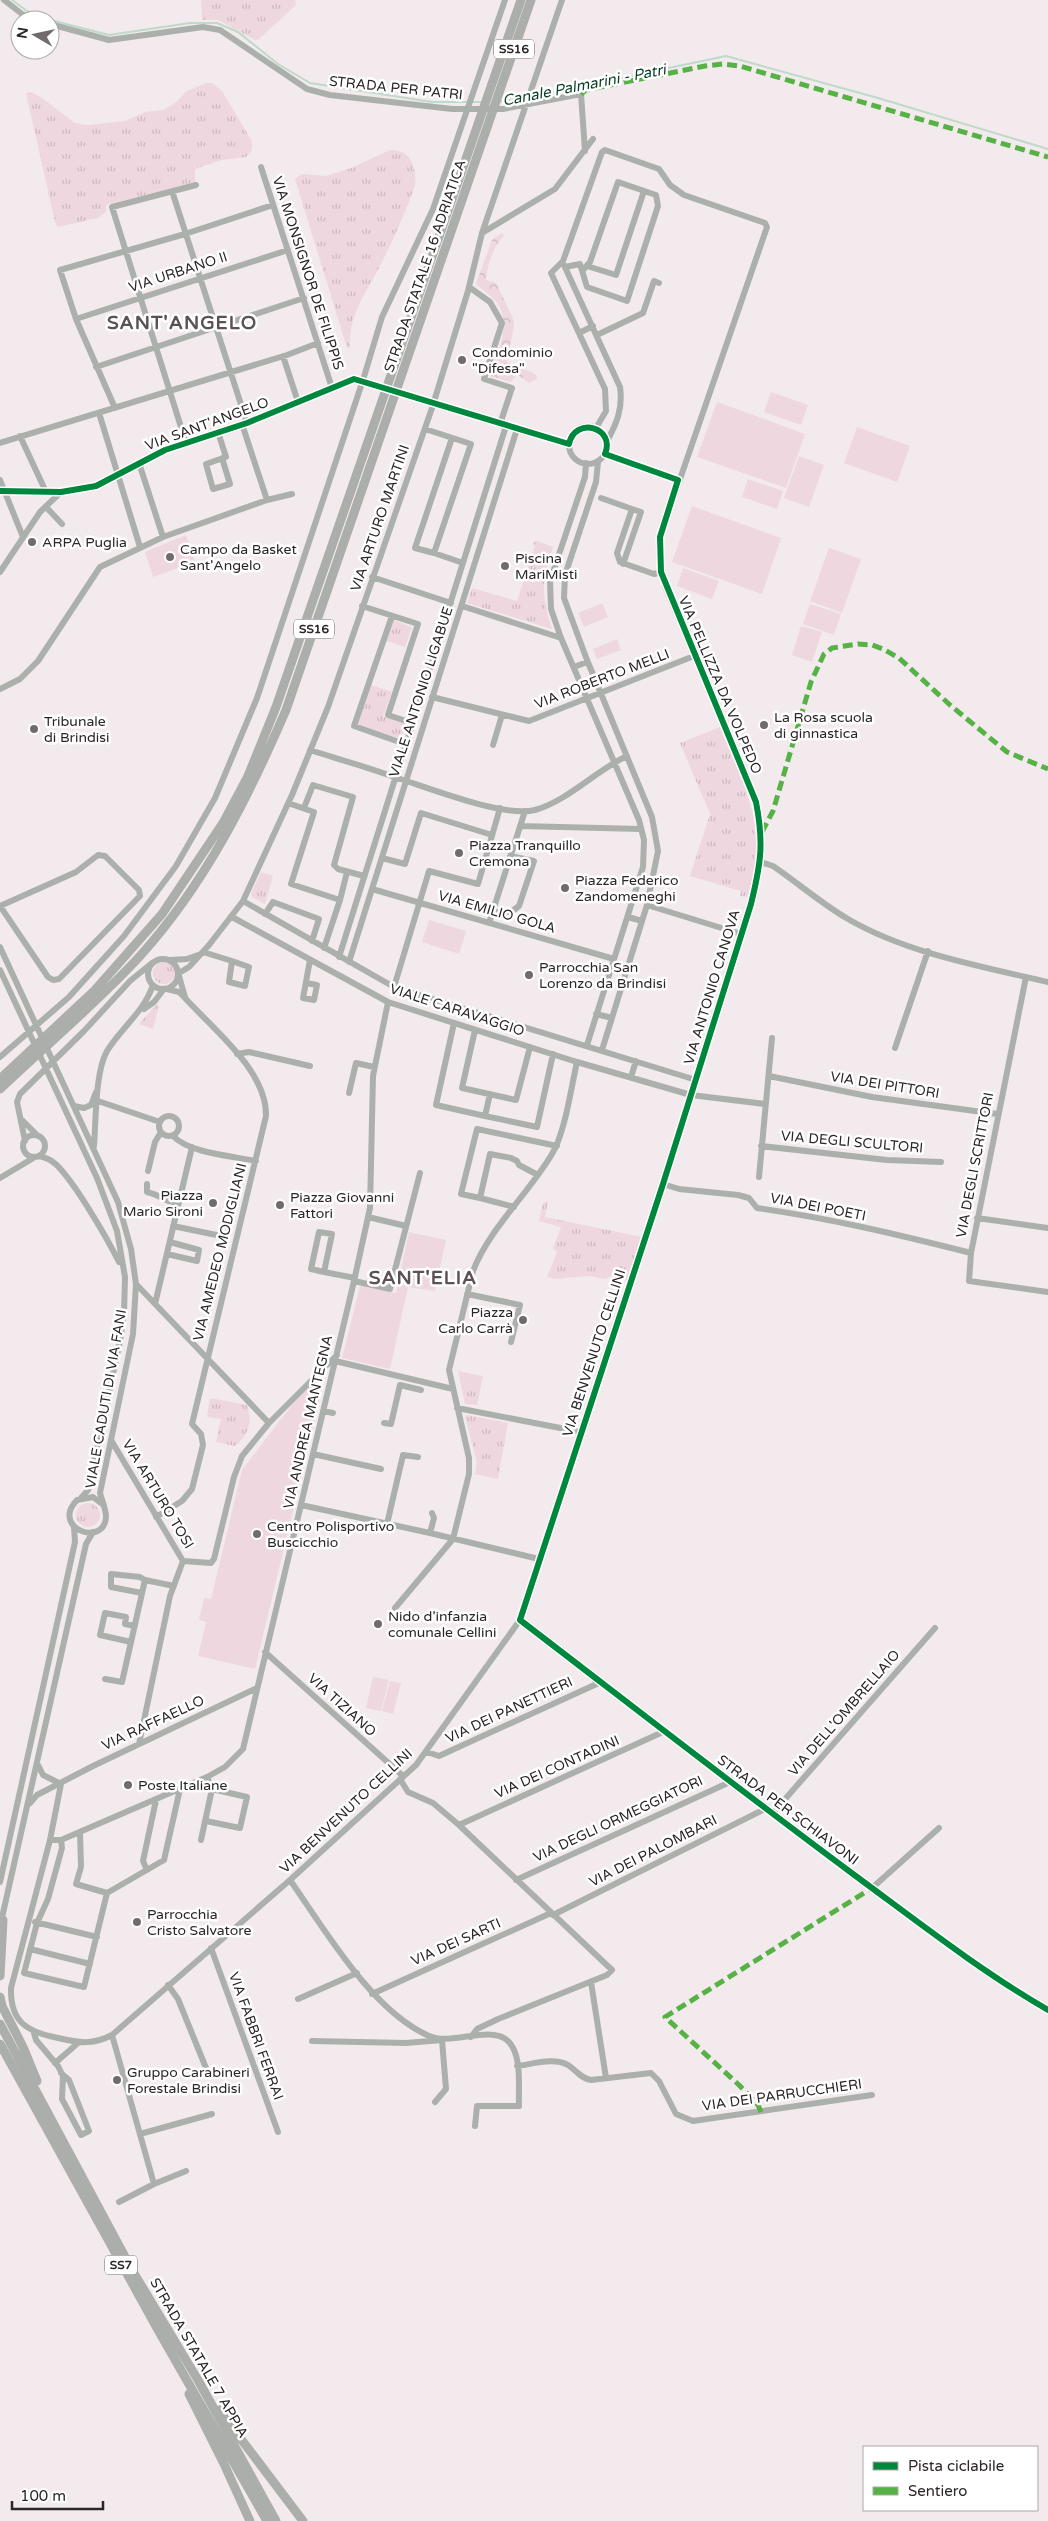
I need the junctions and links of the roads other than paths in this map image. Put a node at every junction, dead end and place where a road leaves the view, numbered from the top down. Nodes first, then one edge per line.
1 (4, 0) edge
2 (506, 0) edge
3 (521, 0) edge
4 (531, 0) edge
5 (562, 0) edge
6 (17, 10) edge
7 (60, 27) edge
8 (593, 139) dead end
9 (585, 151) junction
10 (261, 166) dead end
11 (196, 185) dead end
12 (172, 191) junction
13 (644, 191) junction
14 (273, 205) junction
15 (482, 233) junction
16 (185, 234) junction
17 (288, 250) junction
18 (126, 251) junction
19 (564, 264) junction
20 (585, 268) junction
21 (200, 279) junction
22 (659, 283) dead end
23 (469, 287) junction
24 (140, 297) junction
25 (304, 298) junction
26 (76, 319) junction
27 (215, 326) junction
28 (593, 326) junction
29 (579, 333) junction
30 (597, 335) junction
31 (318, 343) junction
32 (155, 346) junction
33 (283, 356) junction
34 (96, 367) junction
35 (230, 372) junction
36 (363, 380) junction
37 (332, 388) junction
38 (170, 391) junction
39 (298, 402) junction
40 (433, 403) junction
41 (115, 408) junction
42 (100, 413) junction
43 (245, 424) junction
44 (503, 425) junction
45 (596, 428) junction
46 (425, 429) junction
47 (517, 430) junction
48 (218, 432) junction
49 (20, 436) junction
50 (452, 438) junction
51 (607, 441) junction
52 (0, 443) edge
53 (186, 443) junction
54 (569, 444) junction
55 (605, 454) junction
56 (222, 458) junction
57 (598, 462) junction
58 (139, 463) junction
59 (586, 463) junction
60 (117, 475) junction
61 (0, 480) edge
62 (678, 480) junction
63 (2, 491) edge
64 (46, 492) junction
65 (61, 492) junction
66 (292, 494) dead end
67 (601, 498) dead end
68 (267, 500) junction
69 (46, 506) junction
70 (62, 524) dead end
71 (23, 537) junction
72 (163, 537) junction
73 (562, 541) junction
74 (575, 546) junction
75 (140, 547) junction
76 (434, 553) junction
77 (463, 563) junction
78 (0, 572) edge
79 (661, 572) junction
80 (372, 577) junction
81 (451, 603) junction
82 (362, 606) junction
83 (462, 606) junction
84 (392, 616) junction
85 (561, 638) junction
86 (694, 656) junction
87 (587, 662) junction
88 (574, 667) junction
89 (0, 689) edge
90 (601, 694) junction
91 (432, 697) junction
92 (588, 698) junction
93 (502, 715) junction
94 (412, 723) junction
95 (405, 744) junction
96 (493, 746) dead end
97 (310, 750) junction
98 (627, 756) junction
99 (614, 762) junction
100 (395, 777) junction
101 (406, 781) junction
102 (288, 803) junction
103 (304, 808) junction
104 (500, 808) junction
105 (524, 811) junction
106 (652, 817) junction
107 (639, 820) junction
108 (520, 826) junction
109 (641, 829) junction
110 (492, 835) junction
111 (510, 856) junction
112 (382, 858) junction
113 (761, 862) junction
114 (347, 872) junction
115 (364, 876) junction
116 (372, 889) junction
117 (340, 900) junction
118 (243, 901) junction
119 (752, 901) joint
120 (419, 902) junction
121 (647, 905) junction
122 (0, 906) edge
123 (493, 912) junction
124 (265, 914) junction
125 (232, 917) junction
126 (628, 917) junction
127 (642, 921) junction
128 (489, 922) junction
129 (741, 934) junction
130 (312, 941) junction
131 (0, 947) edge
132 (324, 948) junction
133 (928, 951) junction
134 (202, 953) junction
135 (339, 957) junction
136 (614, 959) junction
137 (170, 960) junction
138 (310, 960) junction
139 (232, 961) dead end
140 (349, 962) junction
141 (152, 963) junction
142 (0, 970) edge
143 (179, 975) junction
144 (1026, 977) junction
145 (130, 981) junction
146 (1048, 982) edge
147 (152, 983) junction
148 (306, 983) dead end
149 (394, 987) junction
150 (166, 989) junction
151 (185, 998) junction
152 (388, 1002) junction
153 (139, 1012) junction
154 (596, 1014) junction
155 (612, 1018) junction
156 (454, 1023) junction
157 (474, 1030) junction
158 (772, 1038) dead end
159 (586, 1045) junction
160 (530, 1047) junction
161 (895, 1048) dead end
162 (602, 1050) junction
163 (237, 1054) junction
164 (553, 1054) junction
165 (0, 1057) edge
166 (636, 1061) junction
167 (577, 1062) junction
168 (19, 1065) junction
169 (310, 1066) dead end
170 (374, 1067) junction
171 (0, 1075) edge
172 (768, 1076) junction
173 (631, 1077) junction
174 (0, 1079) edge
175 (99, 1079) junction
176 (696, 1080) junction
177 (0, 1089) edge
178 (349, 1092) dead end
179 (490, 1094) junction
180 (691, 1095) junction
181 (0, 1097) edge
182 (98, 1101) junction
183 (765, 1104) junction
184 (74, 1106) junction
185 (998, 1114) junction
186 (485, 1116) junction
187 (22, 1119) junction
188 (160, 1122) junction
189 (161, 1132) junction
190 (173, 1136) junction
191 (39, 1137) junction
192 (25, 1141) junction
193 (556, 1146) junction
194 (761, 1146) junction
195 (192, 1147) junction
196 (94, 1148) junction
197 (24, 1149) junction
198 (37, 1156) junction
199 (256, 1161) junction
200 (941, 1162) dead end
201 (14, 1168) junction
202 (148, 1171) dead end
203 (420, 1173) dead end
204 (538, 1175) junction
205 (759, 1177) dead end
206 (0, 1178) edge
207 (147, 1184) dead end
208 (663, 1184) junction
209 (480, 1198) junction
210 (178, 1205) junction
211 (514, 1207) junction
212 (368, 1217) junction
213 (977, 1218) junction
214 (173, 1226) junction
215 (406, 1226) junction
216 (1048, 1228) edge
217 (226, 1237) dead end
218 (170, 1242) junction
219 (971, 1253) junction
220 (167, 1254) junction
221 (123, 1269) junction
222 (324, 1272) junction
223 (355, 1280) junction
224 (136, 1284) junction
225 (1048, 1292) edge
226 (467, 1294) junction
227 (155, 1304) junction
228 (511, 1342) dead end
229 (207, 1356) junction
230 (336, 1358) junction
231 (453, 1389) junction
232 (422, 1390) dead end
233 (458, 1408) junction
234 (323, 1411) junction
235 (333, 1413) dead end
236 (269, 1423) junction
237 (384, 1423) dead end
238 (582, 1432) junction
239 (111, 1440) junction
240 (313, 1454) junction
241 (418, 1456) dead end
242 (381, 1469) dead end
243 (81, 1498) junction
244 (102, 1504) junction
245 (301, 1505) junction
246 (432, 1513) dead end
247 (156, 1517) junction
248 (387, 1524) junction
249 (74, 1527) junction
250 (93, 1532) junction
251 (430, 1532) junction
252 (453, 1539) junction
253 (539, 1559) junction
254 (183, 1561) junction
255 (145, 1580) junction
256 (174, 1586) junction
257 (142, 1593) junction
258 (395, 1608) dead end
259 (520, 1620) junction
260 (134, 1626) junction
261 (935, 1628) dead end
262 (131, 1642) junction
263 (265, 1652) junction
264 (105, 1679) dead end
265 (601, 1682) junction
266 (257, 1688) junction
267 (665, 1731) junction
268 (139, 1744) junction
269 (426, 1752) junction
270 (38, 1765) junction
271 (207, 1777) junction
272 (401, 1778) junction
273 (730, 1782) junction
274 (60, 1784) junction
275 (180, 1789) junction
276 (212, 1789) junction
277 (156, 1800) junction
278 (29, 1804) junction
279 (765, 1809) junction
280 (772, 1814) junction
281 (206, 1821) junction
282 (459, 1825) junction
283 (939, 1828) dead end
284 (80, 1832) junction
285 (50, 1840) junction
286 (60, 1840) junction
287 (201, 1840) dead end
288 (147, 1870) junction
289 (290, 1880) junction
290 (516, 1880) junction
291 (0, 1882) edge
292 (872, 1888) junction
293 (107, 1893) junction
294 (552, 1914) junction
295 (28, 1920) junction
296 (1, 1922) edge
297 (37, 1923) junction
298 (97, 1937) junction
299 (1, 1941) edge
300 (211, 1948) junction
301 (30, 1949) junction
302 (90, 1964) junction
303 (357, 1973) junction
304 (0, 1976) edge
305 (591, 1982) junction
306 (168, 1985) junction
307 (372, 1994) junction
308 (0, 1997) edge
309 (298, 1999) dead end
310 (1048, 2010) edge
311 (0, 2024) edge
312 (34, 2033) junction
313 (112, 2035) junction
314 (471, 2038) junction
315 (442, 2040) junction
316 (312, 2041) dead end
317 (78, 2043) junction
318 (0, 2044) edge
319 (55, 2063) junction
320 (518, 2066) junction
321 (206, 2068) dead end
322 (61, 2073) junction
323 (606, 2078) junction
324 (872, 2095) dead end
325 (434, 2102) dead end
326 (49, 2114) junction
327 (212, 2114) dead end
328 (476, 2126) dead end
329 (278, 2132) dead end
330 (140, 2134) junction
331 (186, 2171) dead end
332 (154, 2184) junction
333 (119, 2202) dead end
334 (177, 2364) junction
335 (198, 2380) junction
336 (249, 2482) junction
337 (250, 2521) edge
338 (266, 2521) edge
339 (276, 2521) edge
340 (303, 2521) edge

1 - 6 street
2 - 36 street
3 - 168 highway, STRADA STATALE 16 ADRIATICA / SS16
4 - 168 highway, STRADA STATALE 16 ADRIATICA / SS16
5 - 15 street, VIA ARTURO MARTINI
7 - 9 street, STRADA PER PATRI
8 - 9 street
9 - 15 street
10 - 14 street, VIA MONSIGNOR DE FILIPPIS
11 - 12 street
12 - 16 street
12 - 18 street
13 - 20 street
13 - 20 street
13 - 20 street
14 - 16 street
14 - 17 street, VIA MONSIGNOR DE FILIPPIS
15 - 23 street, VIA ARTURO MARTINI
16 - 18 street
16 - 21 street
17 - 21 street, VIA URBANO II
17 - 25 street, VIA MONSIGNOR DE FILIPPIS
18 - 24 street
18 - 26 street
19 - 20 street
19 - 28 street
19 - 29 street
19 - 62 street, VIA PELLIZZA DA VOLPEDO
21 - 24 street, VIA URBANO II
21 - 27 street
22 - 30 street
23 - 40 street, VIA ARTURO MARTINI
23 - 44 street, VIALE ANTONIO LIGABUE
24 - 26 street, VIA URBANO II
24 - 32 street
25 - 27 street
25 - 31 street, VIA MONSIGNOR DE FILIPPIS
26 - 34 street
27 - 32 street
27 - 35 street
28 - 29 street
28 - 30 street
29 - 45 street
30 - 51 street
31 - 33 street
31 - 37 street, VIA MONSIGNOR DE FILIPPIS
32 - 34 street
32 - 38 street
33 - 35 street
33 - 39 street
34 - 41 street
35 - 38 street
35 - 43 street
36 - 37 street, VIA SANT'ANGELO
36 - 40 street
36 - 165 street
37 - 39 street, VIA SANT'ANGELO
38 - 41 street
38 - 53 street
39 - 43 street, VIA SANT'ANGELO
40 - 44 street
40 - 46 street, VIA ARTURO MARTINI
41 - 42 street
42 - 49 street
42 - 60 street
43 - 48 street, VIA SANT'ANGELO
43 - 68 street
44 - 47 street
44 - 77 street, VIALE ANTONIO LIGABUE
45 - 51 street
45 - 54 street
46 - 50 street
46 - 80 street, VIA ARTURO MARTINI
47 - 54 street
47 - 83 street, VIALE ANTONIO LIGABUE
48 - 53 street, VIA SANT'ANGELO
48 - 56 street, VIA SANT'ANGELO
49 - 52 street
49 - 64 street
50 - 76 street
50 - 76 street
51 - 55 street
53 - 58 street, VIA SANT'ANGELO
54 - 59 street
55 - 57 street
55 - 62 street
56 - 56 street, VIA SANT'ANGELO
57 - 59 street
57 - 74 street
58 - 60 street, VIA SANT'ANGELO
58 - 72 street
59 - 73 street
60 - 65 street, VIA SANT'ANGELO
60 - 75 street
61 - 63 street
62 - 79 street, VIA PELLIZZA DA VOLPEDO
63 - 64 street, VIA SANT'ANGELO
63 - 71 street
64 - 65 street, VIA SANT'ANGELO
65 - 69 street
66 - 68 street
67 - 79 street
68 - 72 street
69 - 70 street
69 - 71 street
71 - 78 street
72 - 75 street
73 - 74 street
73 - 85 street
74 - 87 street
75 - 89 street
76 - 77 street
77 - 81 street, VIALE ANTONIO LIGABUE
79 - 86 street, VIA PELLIZZA DA VOLPEDO
80 - 81 street
80 - 82 street, VIA ARTURO MARTINI
81 - 94 street, VIALE ANTONIO LIGABUE
82 - 84 street
82 - 97 street, VIA ARTURO MARTINI
83 - 85 street
83 - 91 street, VIALE ANTONIO LIGABUE
84 - 94 street
84 - 95 street
85 - 88 street
86 - 90 street, VIA ROBERTO MELLI
86 - 113 street, VIA PELLIZZA DA VOLPEDO
87 - 88 street
87 - 90 street
88 - 92 street
90 - 92 street, VIA ROBERTO MELLI
90 - 98 street
91 - 93 street, VIA ROBERTO MELLI
91 - 101 street, VIALE ANTONIO LIGABUE
92 - 93 street, VIA ROBERTO MELLI
92 - 99 street
93 - 96 street
94 - 95 street, VIALE ANTONIO LIGABUE
95 - 100 street, VIALE ANTONIO LIGABUE
97 - 100 street
97 - 102 street, VIA ARTURO MARTINI
98 - 99 street
98 - 106 street
99 - 105 street
99 - 107 street
100 - 101 street
100 - 115 street, VIALE ANTONIO LIGABUE
101 - 104 street
101 - 112 street, VIALE ANTONIO LIGABUE
102 - 103 street
102 - 118 street, VIA ARTURO MARTINI
103 - 114 street
103 - 117 street
104 - 105 street
104 - 110 street
105 - 108 street
106 - 107 street
106 - 121 street
107 - 109 street
108 - 109 street
108 - 111 street
109 - 126 street
110 - 112 street
110 - 120 street
111 - 123 street
111 - 123 street
112 - 116 street, VIALE ANTONIO LIGABUE
113 - 119 street, VIA PELLIZZA DA VOLPEDO
113 - 133 street
114 - 115 street
114 - 117 street
115 - 135 street, VIALE ANTONIO LIGABUE
116 - 120 street, VIA EMILIO GOLA
116 - 140 street, VIALE ANTONIO LIGABUE
117 - 132 street
118 - 124 street, VIALE CARAVAGGIO
118 - 125 street, VIA ARTURO MARTINI
119 - 129 street, VIA ANTONIO CANOVA
120 - 128 street, VIA EMILIO GOLA
120 - 149 street
121 - 127 street
121 - 129 street
122 - 122 street
123 - 128 street
124 - 130 street, VIALE CARAVAGGIO
124 - 130 street
125 - 134 street, VIA ARTURO MARTINI
125 - 138 street, VIALE CARAVAGGIO
126 - 127 street
126 - 136 street
127 - 155 street
128 - 136 street, VIA EMILIO GOLA
129 - 176 street, VIA ANTONIO CANOVA
130 - 132 street, VIALE CARAVAGGIO
131 - 184 street, VIALE CADUTI DI VIA FANI
132 - 135 street, VIALE CARAVAGGIO
133 - 144 street
133 - 161 street
134 - 137 street
134 - 139 street
134 - 143 street, VIA ARTURO MARTINI
135 - 140 street, VIALE CARAVAGGIO
136 - 154 street
137 - 141 street
137 - 143 street
138 - 148 street
138 - 152 street, VIALE CARAVAGGIO
140 - 149 street, VIALE CARAVAGGIO
141 - 145 street
141 - 147 street
142 - 221 street, VIALE CADUTI DI VIA FANI
143 - 150 street
143 - 151 street, VIA AMEDEO MODIGLIANI
144 - 146 street
144 - 185 street, VIA DEGLI SCRITTORI
145 - 147 street
145 - 187 street
147 - 150 street
147 - 153 street
149 - 159 street, VIALE CARAVAGGIO
150 - 151 street, VIA AMEDEO MODIGLIANI
150 - 153 street
151 - 163 street, VIA AMEDEO MODIGLIANI
152 - 156 street, VIALE CARAVAGGIO
152 - 170 street, VIA ANDREA MANTEGNA
153 - 175 street
154 - 155 street
154 - 159 street
155 - 162 street
156 - 157 street, VIALE CARAVAGGIO
156 - 186 street
157 - 160 street, VIALE CARAVAGGIO
157 - 179 street
158 - 172 street, VIA DEI POETI
159 - 162 street, VIALE CARAVAGGIO
160 - 164 street, VIALE CARAVAGGIO
160 - 179 street
162 - 166 street, VIALE CARAVAGGIO
163 - 169 street
163 - 199 street, VIA AMEDEO MODIGLIANI
164 - 167 street, VIALE CARAVAGGIO
164 - 186 street
166 - 173 street
166 - 176 street, VIALE CARAVAGGIO
167 - 173 street, VIALE CARAVAGGIO
167 - 193 street
168 - 171 highway
168 - 174 highway, STRADA STATALE 16 ADRIATICA / SS16
168 - 177 highway, STRADA STATALE 16 ADRIATICA / SS16
168 - 181 highway
170 - 178 street
170 - 212 street, VIA ANDREA MANTEGNA
172 - 183 street, VIA DEI POETI
172 - 185 street, VIA DEI PITTORI
173 - 180 street, VIALE CARAVAGGIO
175 - 182 street
175 - 184 street
176 - 180 street
179 - 186 street
180 - 183 street, VIALE CARAVAGGIO
180 - 208 street, VIA BENVENUTO CELLINI
182 - 188 street
182 - 196 street
183 - 194 street, VIA DEI POETI
184 - 196 street, VIALE CADUTI DI VIA FANI
185 - 213 street, VIA DEGLI SCRITTORI
187 - 191 street
187 - 192 street
188 - 189 street
188 - 190 street
189 - 190 street
189 - 202 street
190 - 195 street
191 - 192 street
191 - 198 street
192 - 197 street
193 - 204 street
193 - 209 street
194 - 200 street, VIA DEGLI SCULTORI
194 - 205 street, VIA DEI POETI
195 - 199 street
195 - 210 street
196 - 224 street, VIALE CADUTI DI VIA FANI
197 - 198 street
197 - 201 street
198 - 201 street
198 - 221 street
199 - 229 street, VIA AMEDEO MODIGLIANI
201 - 206 street
203 - 215 street
204 - 209 street
204 - 211 street
207 - 210 street
208 - 219 street, VIA DEI POETI
208 - 238 street, VIA BENVENUTO CELLINI
209 - 211 street
210 - 214 street
211 - 226 street
212 - 215 street
212 - 223 street, VIA ANDREA MANTEGNA
213 - 216 street
213 - 219 street, VIA DEGLI SCRITTORI
214 - 217 street
214 - 218 street
215 - 223 street
218 - 220 street
218 - 220 street
219 - 225 street, VIA DEGLI SCRITTORI
220 - 227 street
221 - 243 street, VIALE CADUTI DI VIA FANI
222 - 222 street
222 - 223 street
223 - 230 street, VIA ANDREA MANTEGNA
224 - 227 street
224 - 239 street, VIALE CADUTI DI VIA FANI
226 - 228 street
226 - 231 street
227 - 229 street
229 - 236 street
229 - 247 street, VIA AMEDEO MODIGLIANI
230 - 231 street
230 - 234 street, VIA ANDREA MANTEGNA
230 - 236 street
231 - 233 street
232 - 237 street
233 - 238 street
233 - 252 street
234 - 235 street
234 - 240 street, VIA ANDREA MANTEGNA
236 - 254 street
238 - 253 street, VIA BENVENUTO CELLINI
239 - 244 street, VIALE CADUTI DI VIA FANI
239 - 247 street, VIA ARTURO TOSI
240 - 242 street
240 - 245 street, VIA ANDREA MANTEGNA
241 - 248 street
243 - 244 street, VIALE CADUTI DI VIA FANI
243 - 249 street, VIALE CADUTI DI VIA FANI
244 - 250 street, VIALE CADUTI DI VIA FANI
245 - 248 street
245 - 263 street, VIA ANDREA MANTEGNA
246 - 251 street
247 - 254 street, VIA ARTURO TOSI
248 - 251 street
249 - 250 street
249 - 291 street, VIALE CADUTI DI VIA FANI
250 - 270 street, VIALE CADUTI DI VIA FANI
251 - 252 street
252 - 253 street
252 - 258 street
253 - 259 street, VIA BENVENUTO CELLINI
254 - 256 street
255 - 256 street
255 - 257 street
255 - 257 street
256 - 268 street
257 - 260 street
259 - 265 street, STRADA PER SCHIAVONI
259 - 269 street, VIA BENVENUTO CELLINI
260 - 262 street
260 - 262 street
261 - 280 street, VIA DELL'OMBRELLAIO
262 - 264 street
263 - 266 street, VIA ANDREA MANTEGNA
263 - 272 street, VIA TIZIANO
265 - 267 street, STRADA PER SCHIAVONI
265 - 269 street, VIA DEI PANETTIERI
266 - 268 street, VIA RAFFAELLO
266 - 271 street, VIA ANDREA MANTEGNA
267 - 273 street, STRADA PER SCHIAVONI
267 - 282 street, VIA DEI CONTADINI
268 - 274 street, VIA RAFFAELLO
269 - 272 street, VIA BENVENUTO CELLINI
270 - 274 street
270 - 278 street, VIALE CADUTI DI VIA FANI
271 - 275 street, VIA ANDREA MANTEGNA
271 - 276 street
272 - 282 street, VIA TIZIANO
272 - 289 street, VIA BENVENUTO CELLINI
273 - 279 street, STRADA PER SCHIAVONI
273 - 290 street, VIA DEGLI ORMEGGIATORI
274 - 278 street, VIA RAFFAELLO
274 - 285 street
275 - 277 street, VIA ANDREA MANTEGNA
275 - 288 street
276 - 281 street
276 - 281 street
277 - 284 street, VIA ANDREA MANTEGNA
277 - 288 street
278 - 296 street, VIALE CADUTI DI VIA FANI
279 - 280 street, STRADA PER SCHIAVONI
279 - 294 street, VIA DEI PALOMBARI
280 - 292 street, STRADA PER SCHIAVONI
281 - 287 street
282 - 290 street, VIA TIZIANO
283 - 292 street
284 - 286 street, VIA ANDREA MANTEGNA
284 - 293 street
285 - 286 street, VIA ANDREA MANTEGNA
285 - 295 street
286 - 297 street
288 - 293 street
289 - 300 street, VIA BENVENUTO CELLINI
289 - 303 street
290 - 294 street, VIA TIZIANO
292 - 310 street, STRADA PER SCHIAVONI
293 - 298 street
294 - 305 street, VIA TIZIANO
294 - 307 street, VIA DEI SARTI
295 - 297 street
295 - 312 street
296 - 299 highway
297 - 298 street
297 - 301 street
298 - 302 street
299 - 304 highway
300 - 306 street, VIA BENVENUTO CELLINI
300 - 329 street, VIA FABBRI FERRAI
301 - 302 street
301 - 302 street
303 - 307 street
303 - 309 street
305 - 314 street
305 - 323 street
306 - 313 street, VIA BENVENUTO CELLINI
306 - 321 street
307 - 315 street
308 - 326 highway
311 - 326 highway, STRADA STATALE 7 APPIA / SS7
312 - 317 street, VIA BENVENUTO CELLINI
312 - 319 street
313 - 317 street, VIA BENVENUTO CELLINI
313 - 330 street
314 - 315 street
314 - 320 street
315 - 316 street
315 - 325 street
317 - 319 street
318 - 334 highway, STRADA STATALE 7 APPIA / SS7
319 - 322 street
320 - 323 street, VIA DEI PARRUCCHIERI
320 - 328 street
322 - 322 street
323 - 324 street, VIA DEI PARRUCCHIERI
326 - 335 highway, STRADA STATALE 7 APPIA / SS7
327 - 330 street
330 - 332 street
331 - 332 street
332 - 333 street
334 - 336 highway, STRADA STATALE 7 APPIA / SS7
334 - 337 highway
335 - 336 highway, STRADA STATALE 7 APPIA / SS7
335 - 340 highway
336 - 338 highway, STRADA STATALE 7 APPIA / SS7
336 - 339 highway, STRADA STATALE 7 APPIA / SS7

